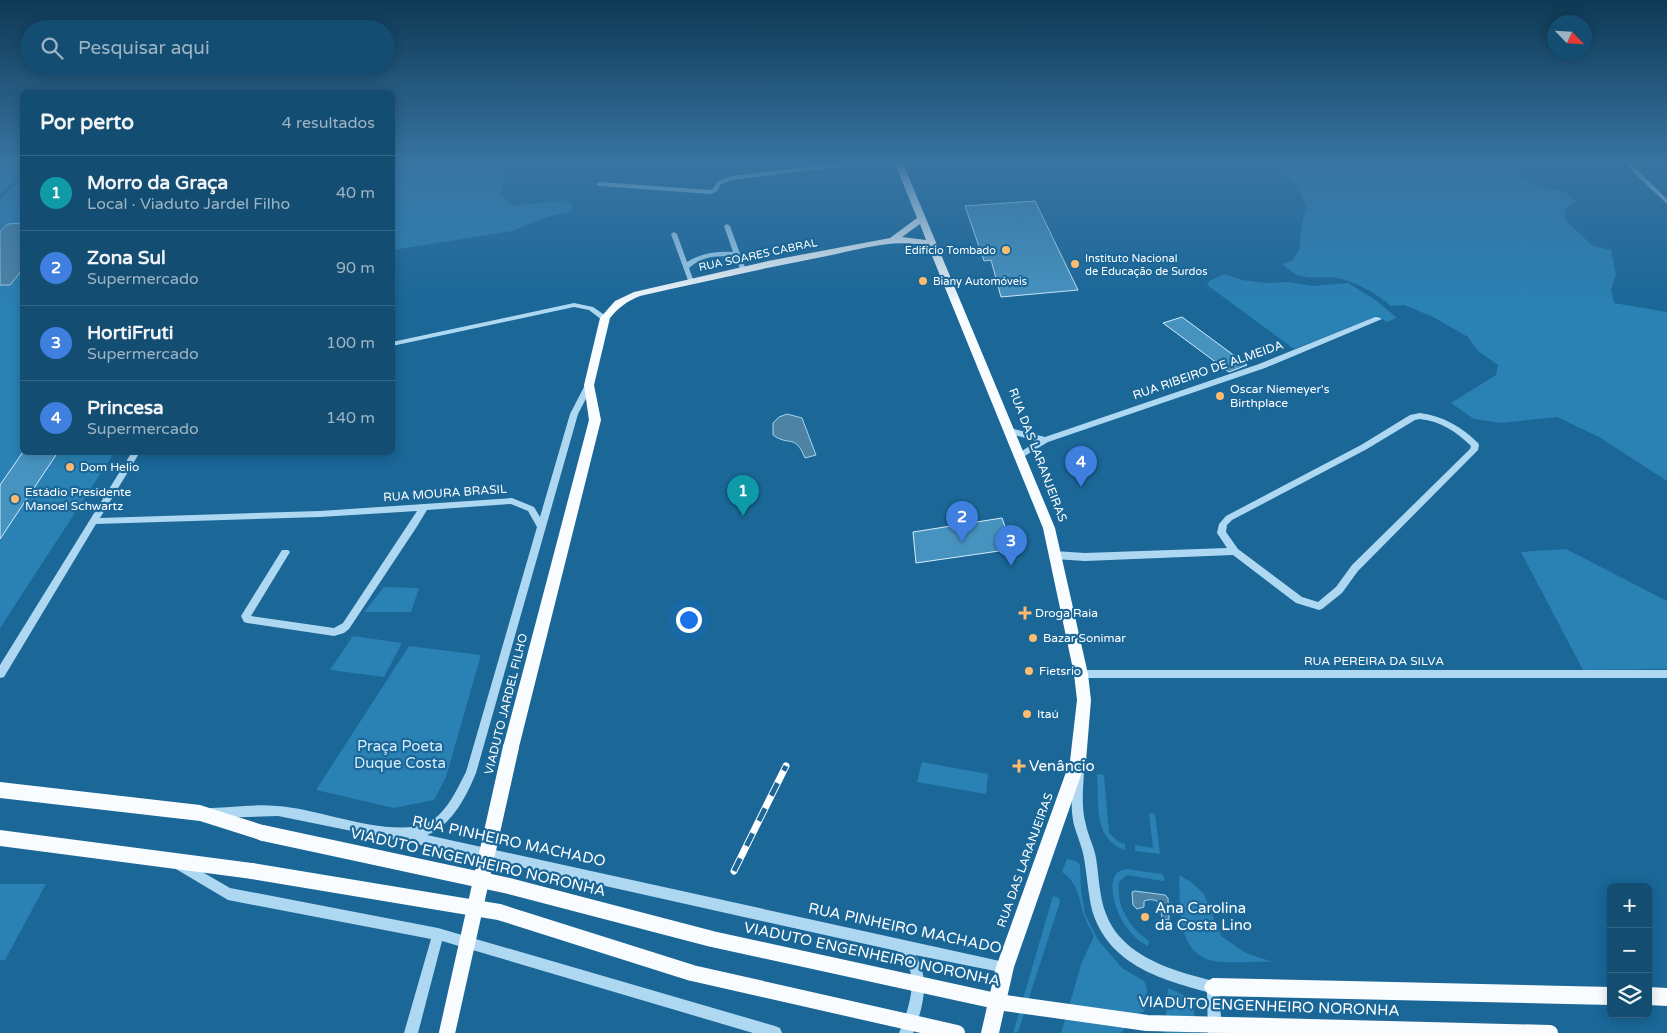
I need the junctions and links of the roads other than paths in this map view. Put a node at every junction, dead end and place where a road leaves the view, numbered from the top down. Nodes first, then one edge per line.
1 (918, 209) edge
2 (922, 218) junction
3 (727, 226) dead end
4 (674, 234) dead end
5 (892, 240) junction
6 (934, 245) junction
7 (738, 255) junction
8 (686, 267) junction
9 (743, 270) junction
10 (692, 282) junction
11 (605, 318) junction
12 (1378, 319) dead end
13 (395, 343) edge
14 (589, 385) junction
15 (1010, 431) junction
16 (1045, 440) junction
17 (134, 455) edge
18 (1020, 455) junction
19 (424, 507) junction
20 (96, 521) junction
21 (541, 526) junction
22 (1236, 551) junction
23 (285, 552) dead end
24 (1054, 555) junction
25 (0, 674) edge
26 (1081, 674) junction
27 (1667, 674) edge
28 (1078, 760) junction
29 (0, 790) edge
30 (200, 813) junction
31 (393, 834) junction
32 (0, 838) edge
33 (174, 861) junction
34 (438, 934) junction
35 (901, 946) junction
36 (1005, 967) junction
37 (1214, 987) junction
38 (1607, 996) edge
39 (1652, 996) edge
40 (1667, 997) edge
41 (411, 1033) edge
42 (447, 1033) edge
43 (775, 1033) edge
44 (906, 1033) edge
45 (957, 1033) edge
46 (990, 1033) edge
47 (1215, 1033) edge
48 (1550, 1033) edge

1 - 2 main road, RUA DAS LARANJEIRAS
2 - 5 main road, RUA SOARES CABRAL
2 - 6 main road, RUA DAS LARANJEIRAS
3 - 7 street
4 - 8 street
5 - 6 main road
5 - 9 main road, RUA SOARES CABRAL
6 - 15 main road, RUA DAS LARANJEIRAS
7 - 8 street
7 - 9 street
8 - 10 street
9 - 10 main road, RUA SOARES CABRAL
10 - 11 main road, RUA SOARES CABRAL
11 - 13 street
11 - 14 main road
12 - 16 street, RUA RIBEIRO DE ALMEIDA
14 - 21 street
14 - 42 main road, VIADUTO JARDEL FILHO, bridge
15 - 16 street
15 - 18 main road, RUA DAS LARANJEIRAS
16 - 18 street, RUA RIBEIRO DE ALMEIDA
17 - 20 street
18 - 24 main road, RUA DAS LARANJEIRAS
19 - 20 street, RUA MOURA BRASIL
19 - 21 street, RUA MOURA BRASIL
19 - 23 street
20 - 25 street
21 - 31 street
22 - 22 street
22 - 24 street
24 - 26 main road, RUA DAS LARANJEIRAS
26 - 27 street, RUA PEREIRA DA SILVA
26 - 28 main road, RUA DAS LARANJEIRAS
28 - 36 main road, RUA DAS LARANJEIRAS
28 - 37 street
29 - 30 main road, RUA PINHEIRO MACHADO
30 - 31 street, RUA PINHEIRO MACHADO
30 - 48 main road, VIADUTO ENGENHEIRO NORONHA, bridge
31 - 35 street, RUA PINHEIRO MACHADO
32 - 33 main road
33 - 34 street
33 - 45 main road, bridge
34 - 41 street
34 - 43 street
35 - 36 street, RUA PINHEIRO MACHADO
35 - 44 street
36 - 46 main road, RUA DAS LARANJEIRAS
37 - 38 main road
37 - 47 street
39 - 40 main road

